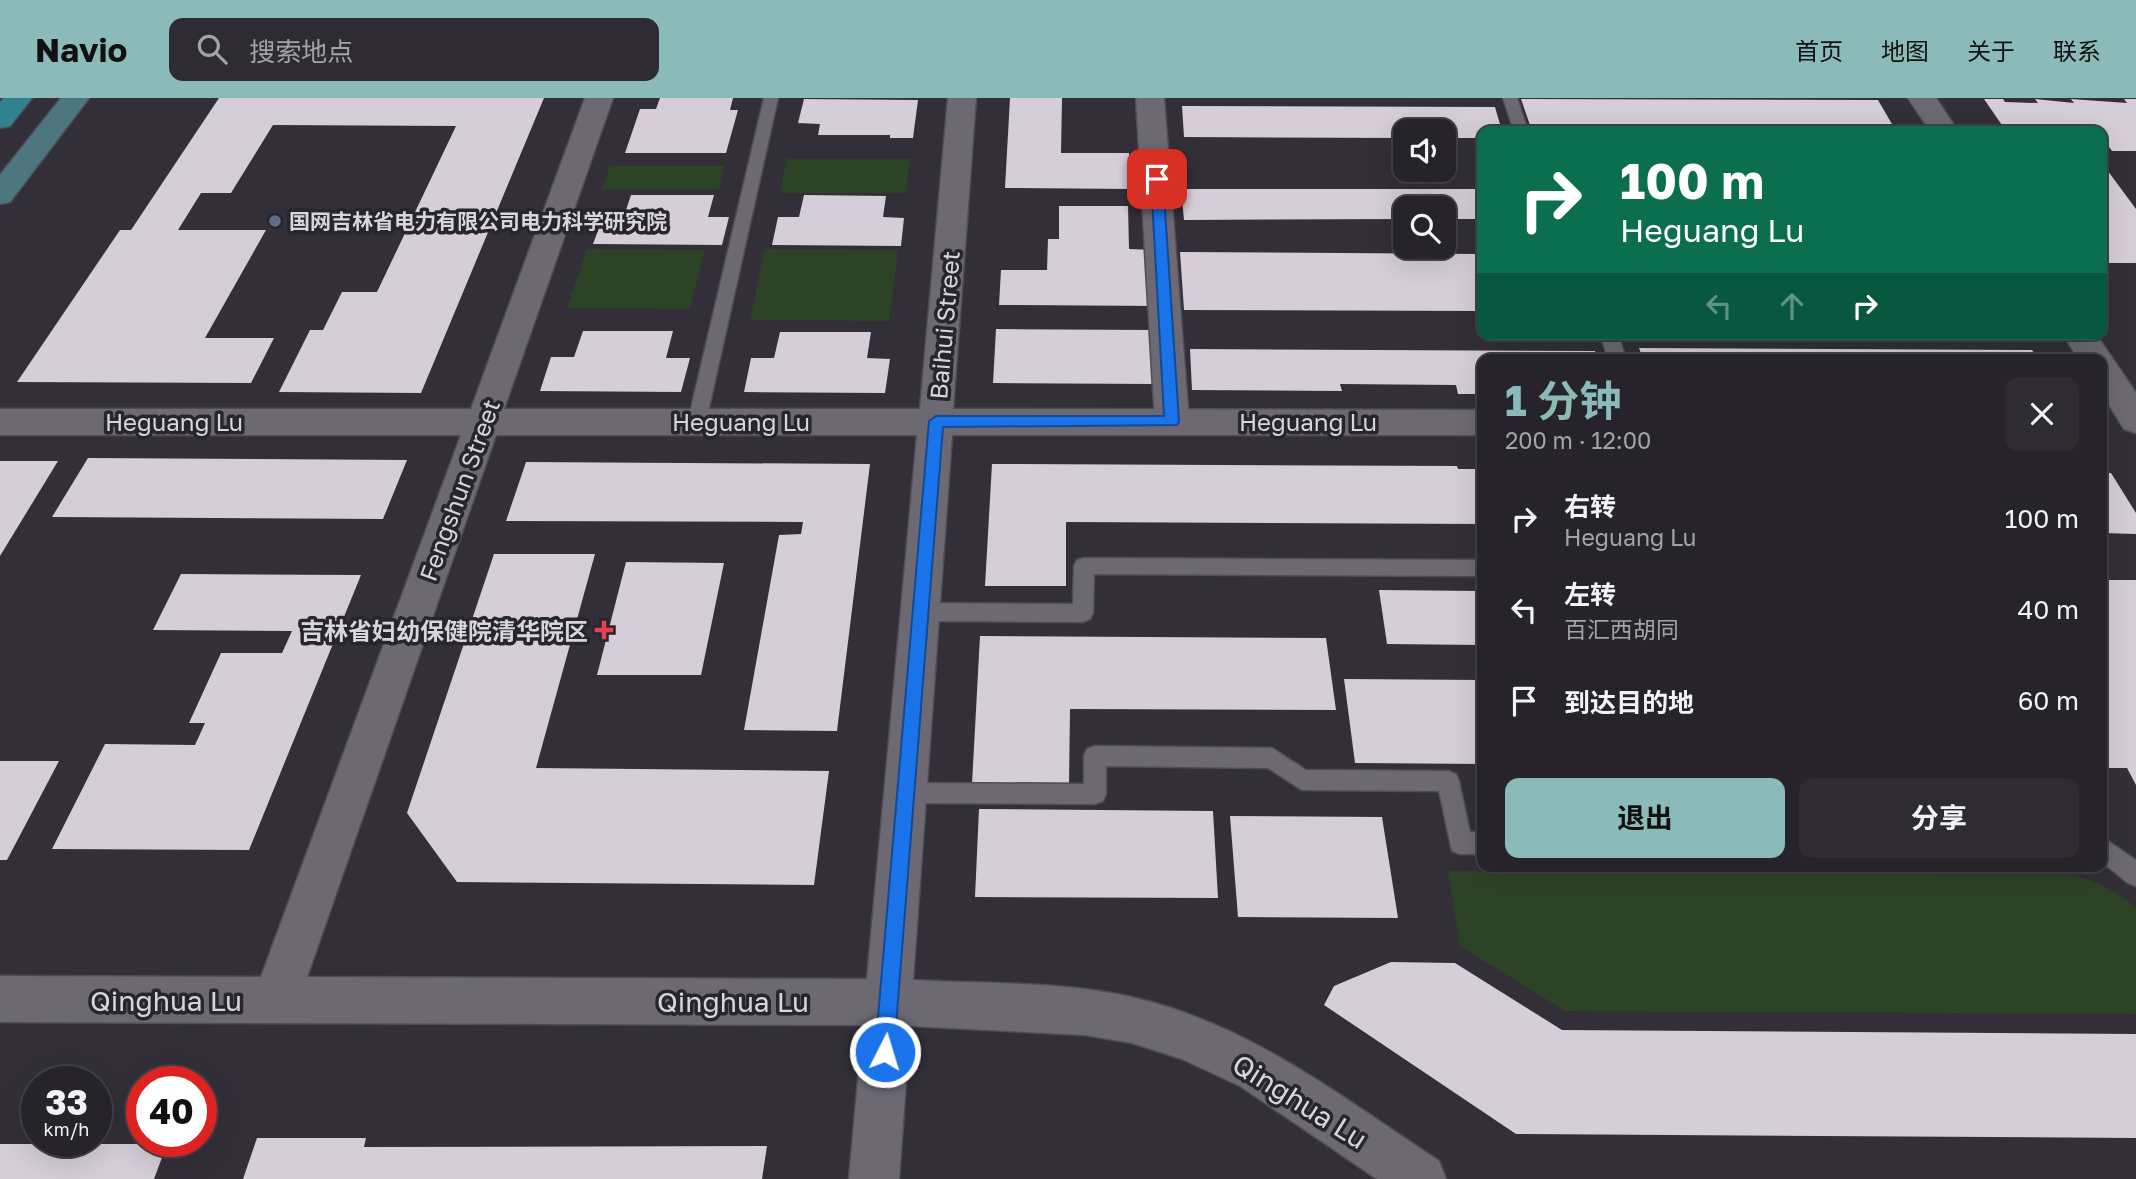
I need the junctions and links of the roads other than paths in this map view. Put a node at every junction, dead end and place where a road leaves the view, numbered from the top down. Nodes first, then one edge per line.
1 (18, 98) edge
2 (75, 98) edge
3 (599, 98) edge
4 (771, 98) edge
5 (962, 98) edge
6 (1150, 98) edge
7 (1510, 98) edge
8 (1922, 98) edge
9 (0, 120) edge
10 (1519, 126) edge
11 (1941, 126) edge
12 (0, 195) edge
13 (2107, 376) edge
14 (483, 421) junction
15 (697, 421) junction
16 (936, 421) junction
17 (1172, 421) junction
18 (2136, 421) edge
19 (0, 422) edge
20 (1477, 422) edge
21 (2107, 423) edge
22 (1477, 568) edge
23 (920, 612) junction
24 (906, 793) junction
25 (1477, 843) edge
26 (2107, 852) edge
27 (2136, 875) edge
28 (0, 999) edge
29 (276, 1000) junction
30 (889, 1002) junction
31 (874, 1179) edge
32 (1421, 1179) edge

1 - 9 main road
2 - 12 main road
3 - 14 street, Fengshun Street
4 - 15 lane
5 - 16 street, Baihui Street
6 - 17 street
7 - 10 lane
8 - 11 street
13 - 18 street
14 - 15 street, Heguang Lu
14 - 19 street, Heguang Lu
14 - 29 street, Fengshun Street
15 - 16 street, Heguang Lu
16 - 17 street, Heguang Lu
16 - 23 street, Baihui Street
17 - 20 street, Heguang Lu
18 - 21 street
22 - 23 lane
23 - 24 street, Baihui Street
24 - 25 lane
24 - 30 street, Baihui Street
26 - 27 lane
28 - 29 street, Qinghua Lu
29 - 30 street, Qinghua Lu
30 - 31 street, Baihui Street
30 - 32 street, Qinghua Lu

